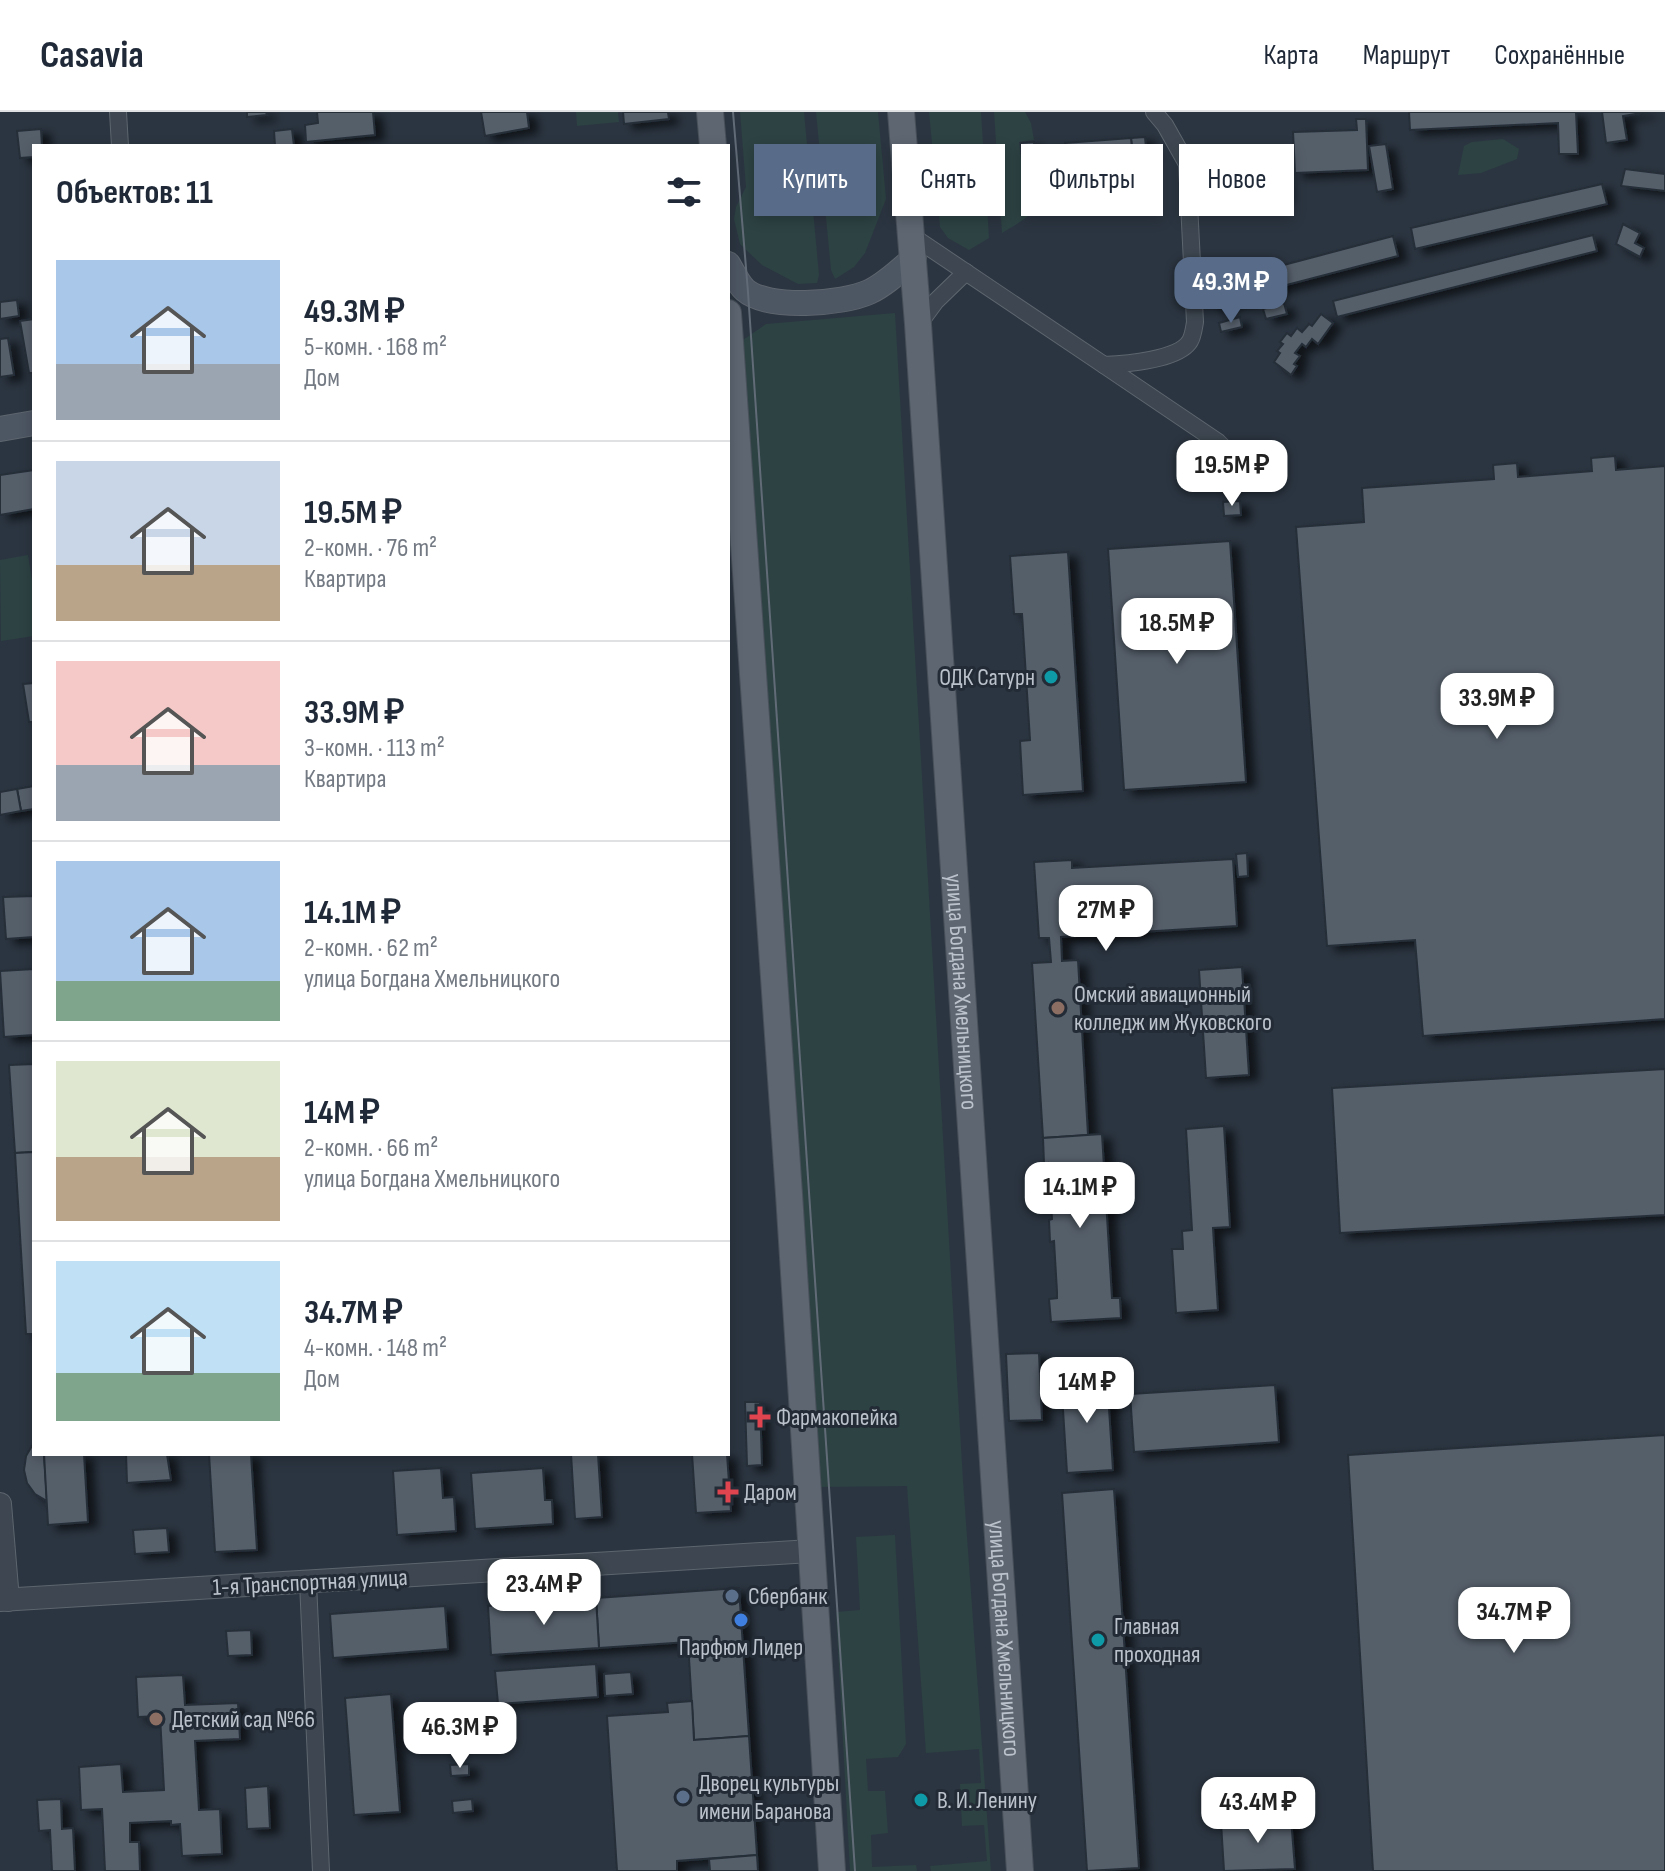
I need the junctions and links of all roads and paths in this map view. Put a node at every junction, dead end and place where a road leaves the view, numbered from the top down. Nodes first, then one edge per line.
1 (118, 112) edge
2 (710, 112) edge
3 (901, 112) edge
4 (1154, 112) edge
5 (120, 144) edge
6 (713, 144) edge
7 (913, 247) junction
8 (730, 267) edge
9 (966, 272) junction
10 (918, 324) junction
11 (730, 343) edge
12 (1104, 365) junction
13 (32, 423) edge
14 (0, 429) edge
15 (1238, 462) dead end
16 (0, 1504) edge
17 (811, 1551) junction
18 (308, 1582) junction
19 (4, 1600) edge
20 (321, 1871) edge
21 (832, 1871) edge
22 (1020, 1871) edge

1 - 5 street
2 - 6 main road
3 - 7 main road, улица Богдана Хмельницкого
4 - 12 street
7 - 8 main road
7 - 9 street
7 - 10 main road, улица Богдана Хмельницкого
9 - 10 street
9 - 12 street
10 - 22 main road, улица Богдана Хмельницкого
11 - 17 main road
12 - 15 street
13 - 14 main road
16 - 19 street
17 - 18 street, 1-я Транспортная улица
17 - 21 main road
18 - 19 street, 1-я Транспортная улица
18 - 20 street

